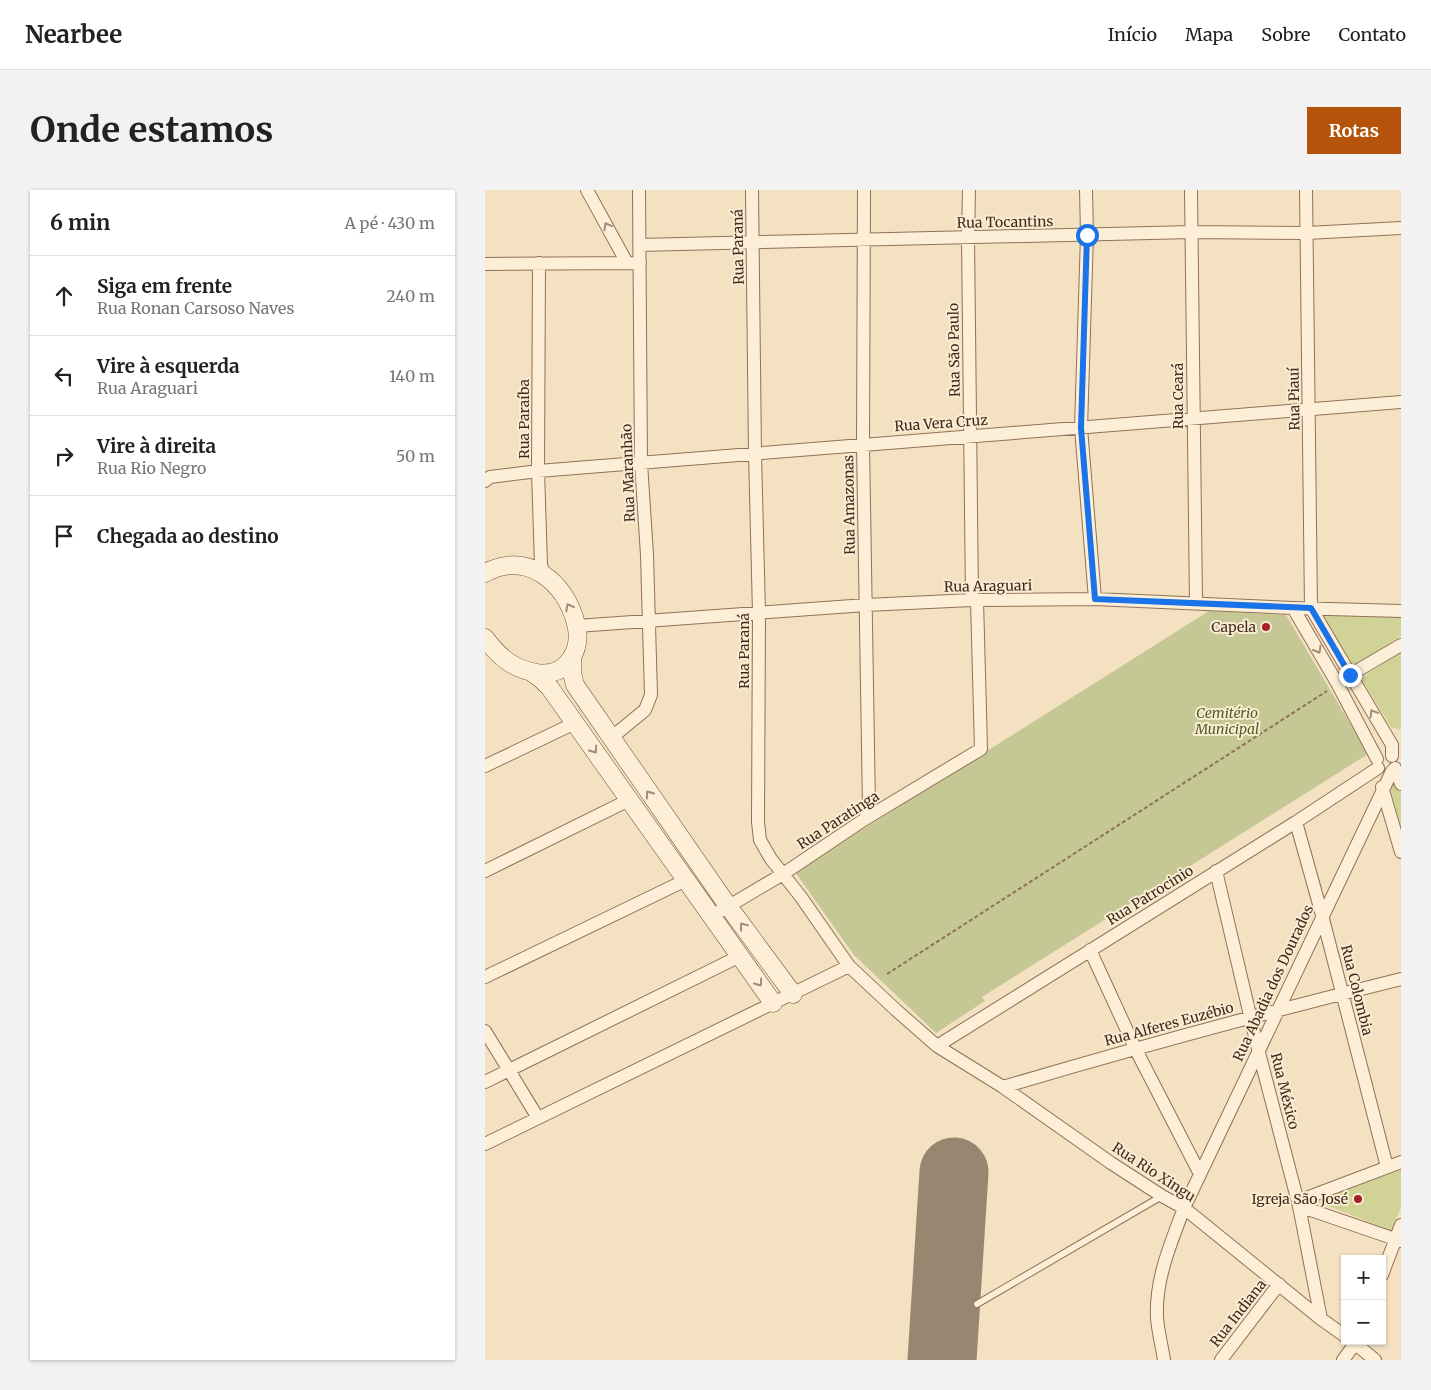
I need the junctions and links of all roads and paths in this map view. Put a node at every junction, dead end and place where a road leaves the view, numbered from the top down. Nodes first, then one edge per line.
1 (587, 190) edge
2 (639, 190) edge
3 (752, 190) edge
4 (864, 190) edge
5 (969, 190) edge
6 (1086, 190) edge
7 (1191, 190) edge
8 (1306, 190) edge
9 (1401, 228) edge
10 (1192, 232) junction
11 (1307, 233) junction
12 (1087, 235) junction
13 (968, 238) junction
14 (863, 241) junction
15 (754, 243) junction
16 (639, 245) junction
17 (539, 263) junction
18 (633, 263) junction
19 (485, 264) edge
20 (1401, 402) edge
21 (1309, 409) junction
22 (1193, 419) junction
23 (1081, 428) junction
24 (970, 436) junction
25 (863, 444) junction
26 (755, 454) junction
27 (641, 463) junction
28 (538, 471) junction
29 (485, 481) edge
30 (490, 567) edge
31 (544, 574) junction
32 (1095, 599) junction
33 (975, 600) junction
34 (1196, 603) junction
35 (866, 606) junction
36 (1293, 608) junction
37 (1311, 608) junction
38 (1401, 611) edge
39 (759, 613) junction
40 (649, 621) junction
41 (577, 626) junction
42 (485, 638) edge
43 (1401, 645) edge
44 (572, 657) junction
45 (485, 658) edge
46 (504, 658) junction
47 (531, 672) junction
48 (1350, 675) junction
49 (1337, 683) junction
50 (575, 723) junction
51 (611, 738) junction
52 (1401, 747) edge
53 (981, 749) joint
54 (1393, 764) junction
55 (485, 766) edge
56 (1378, 766) junction
57 (1401, 784) edge
58 (1383, 791) junction
59 (629, 800) junction
60 (865, 819) junction
61 (1296, 822) junction
62 (1401, 852) edge
63 (485, 871) edge
64 (1215, 872) junction
65 (783, 874) junction
66 (686, 880) junction
67 (728, 906) junction
68 (1322, 915) junction
69 (711, 916) junction
70 (1090, 950) junction
71 (740, 956) junction
72 (849, 966) junction
73 (887, 974) dead end
74 (485, 978) edge
75 (1401, 979) edge
76 (793, 994) junction
77 (1342, 994) junction
78 (773, 1004) junction
79 (1279, 1009) junction
80 (1251, 1017) junction
81 (485, 1031) edge
82 (937, 1046) junction
83 (1135, 1048) junction
84 (1258, 1049) junction
85 (509, 1070) junction
86 (485, 1082) edge
87 (1003, 1087) junction
88 (538, 1118) junction
89 (485, 1144) edge
90 (1401, 1162) edge
91 (1387, 1166) junction
92 (1200, 1174) junction
93 (1162, 1196) junction
94 (1298, 1203) junction
95 (1184, 1208) junction
96 (1401, 1225) edge
97 (1398, 1240) edge
98 (1386, 1266) edge
99 (1279, 1284) junction
100 (977, 1304) dead end
101 (1321, 1319) junction
102 (1341, 1333) edge
103 (1353, 1345) edge
104 (1358, 1345) edge
105 (1163, 1360) edge
106 (1221, 1360) edge
107 (1343, 1360) edge
108 (1375, 1360) edge

18 -> 1 street
2 - 16 street, Rua Maranhão
3 - 15 street, Rua Paraná
4 - 14 street, Rua Amazonas
5 - 13 street, Rua São Paulo
6 - 12 street
7 - 10 street, Rua Ceará
8 - 11 street, Rua Piauí
9 - 11 street, Rua Tocantins
10 - 11 street, Rua Tocantins
10 - 12 street, Rua Tocantins
10 - 22 street, Rua Ceará
11 - 21 street, Rua Piauí
12 - 13 street, Rua Tocantins
12 - 23 street
13 - 14 street, Rua Tocantins
13 - 24 street, Rua São Paulo
14 - 15 street, Rua Tocantins
14 - 25 street, Rua Amazonas
15 - 16 street, Rua Tocantins
15 - 26 street, Rua Paraná
16 - 18 street, Rua Maranhão
17 - 18 street
17 - 19 street
17 - 28 street, Rua Paraíba
18 - 27 street, Rua Maranhão
20 - 21 street, Rua Vera Cruz
21 - 22 street, Rua Vera Cruz
21 - 37 street, Rua Piauí
22 - 23 street, Rua Vera Cruz
22 - 34 street, Rua Ceará
23 - 24 street, Rua Vera Cruz
23 - 32 street
24 - 25 street, Rua Vera Cruz
24 - 33 street, Rua São Paulo
25 - 26 street, Rua Vera Cruz
25 - 35 street, Rua Amazonas
26 - 27 street, Rua Vera Cruz
26 - 39 street, Rua Paraná
27 - 28 street, Rua Vera Cruz
27 - 40 street, Rua Maranhão
28 - 29 street, Rua Vera Cruz
28 - 31 street, Rua Paraíba
30 - 31 street
41 -> 31 street
32 - 33 street, Rua Araguari
32 - 34 street, Rua Araguari
33 - 35 street, Rua Araguari
33 - 53 street, Rua São Paulo
34 - 36 street, Rua Araguari
35 - 39 street, Rua Araguari
35 - 60 street, Rua Amazonas
36 - 37 street, Rua Araguari
36 -> 49 street
37 - 38 street, Rua Araguari
37 - 48 street
39 - 40 street, Rua Araguari
39 - 65 street, Rua Paraná
40 - 41 street, Rua Araguari
40 - 51 street, Rua Maranhão
41 - 44 street
42 - 46 street
43 - 48 street
44 - 47 street
44 - 51 street
45 - 46 street
46 - 47 street
47 - 50 street
48 - 49 street
54 -> 48 street
49 - 56 street
49 - 73 path
50 - 55 street
50 -> 59 street
67 -> 51 street
52 - 54 street, Rua Abadia dos Dourados
53 - 60 street, Rua Paratinga
54 - 56 street
54 - 57 street
54 - 58 street, Rua Abadia dos Dourados
56 - 58 street
56 - 61 street, Rua Patrocinio
58 - 62 street
58 - 68 street, Rua Abadia dos Dourados
59 - 63 street
59 - 66 street
60 - 65 street, Rua Paratinga
61 - 64 street, Rua Patrocinio
61 - 68 street, Rua Colombia
64 - 70 street, Rua Patrocinio
64 - 80 street, Rua México
65 - 67 street, Rua Paratinga
65 - 72 street, Rua Paraná
66 - 69 street
66 - 74 street
67 - 69 street, Rua Paratinga
76 -> 67 street
68 - 77 street, Rua Colombia
68 - 79 street, Rua Abadia dos Dourados
69 - 71 street
70 - 82 street, Rua Patrocinio
70 - 83 street
71 -> 78 street
71 - 85 street
72 - 76 street
72 - 82 street, Rua Paraná
75 - 77 street, Rua Alferes Euzébio
76 - 78 street
77 - 79 street, Rua Alferes Euzébio
77 - 91 street, Rua Colombia
78 - 88 street
79 - 80 street, Rua Alferes Euzébio
79 - 84 street, Rua Abadia dos Dourados
80 - 83 street, Rua Alferes Euzébio
80 - 84 street, Rua México
81 - 85 street
82 - 87 street, Rua Rio Xingu
83 - 87 street, Rua Alferes Euzébio
83 - 92 street
84 - 92 street, Rua Abadia dos Dourados
84 - 94 street, Rua México
85 - 86 street
85 - 88 street
87 - 93 street, Rua Rio Xingu
88 - 89 street
90 - 91 street
91 - 94 street
92 - 95 street, Rua Abadia dos Dourados
93 - 95 street, Rua Rio Xingu
93 - 100 lane
94 - 97 street
94 - 101 street, Rua México
95 - 99 street, Rua Rio Xingu
95 - 105 street, Rua Abadia dos Dourados
96 - 97 street
97 - 98 street
99 - 101 street, Rua Rio Xingu
99 - 106 street, Rua Indiana
101 - 102 street, Rua Rio Xingu
103 - 107 street
104 - 108 street

